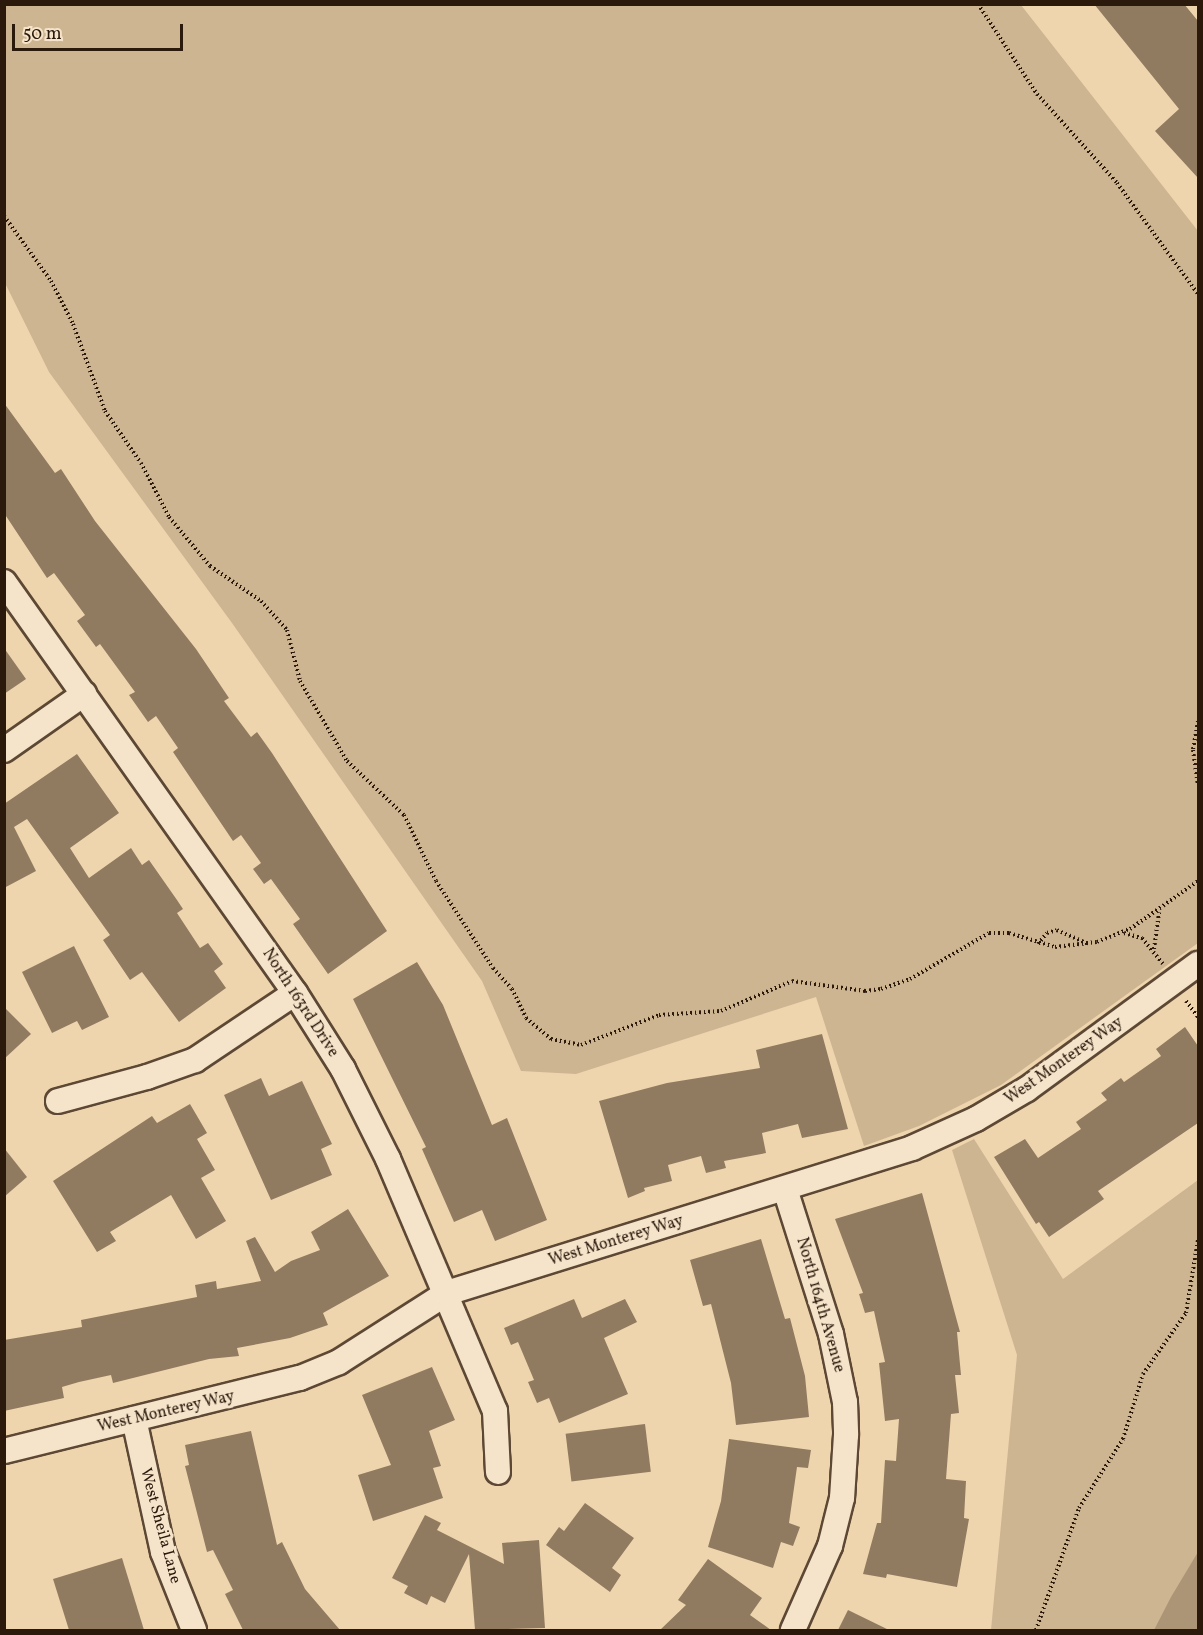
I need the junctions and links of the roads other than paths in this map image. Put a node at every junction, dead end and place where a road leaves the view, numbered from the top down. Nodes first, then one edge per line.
1 (4, 582) edge
2 (84, 694) junction
3 (4, 750) edge
4 (1198, 964) edge
5 (295, 993) junction
6 (58, 1101) dead end
7 (785, 1189) junction
8 (447, 1293) junction
9 (134, 1419) junction
10 (4, 1451) edge
11 (498, 1472) dead end
12 (194, 1630) edge
13 (793, 1630) edge

1 - 2 street, North 163rd Drive
2 - 3 street
2 - 5 street, North 163rd Drive
4 - 7 street, West Monterey Way
5 - 6 street
5 - 8 street, North 163rd Drive
7 - 8 street, West Monterey Way
7 - 13 street, North 164th Avenue
8 - 9 street, West Monterey Way
8 - 11 street, North 163rd Drive
9 - 10 street, West Monterey Way
9 - 12 street, West Sheila Lane

